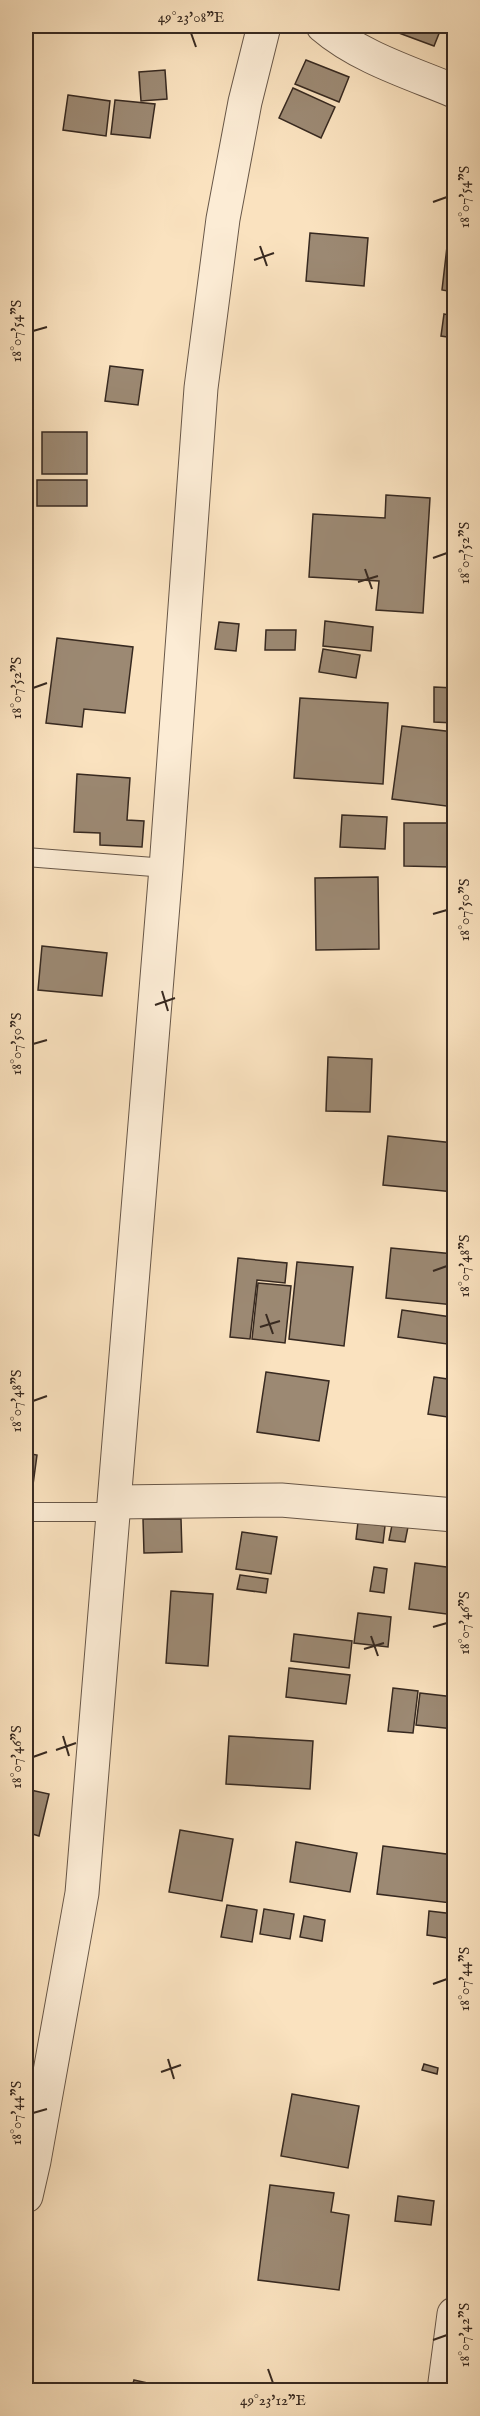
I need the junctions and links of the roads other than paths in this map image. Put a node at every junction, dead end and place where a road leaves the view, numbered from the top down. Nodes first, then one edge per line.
1 (264, 26) edge
2 (323, 26) edge
3 (454, 91) edge
4 (26, 857) edge
5 (166, 868) junction
6 (115, 1507) junction
7 (26, 1512) edge
8 (454, 1515) edge
9 (26, 2196) edge
10 (454, 2314) edge
11 (444, 2391) edge

1 - 5 street
2 - 3 street
4 - 5 lane
5 - 6 street
6 - 7 lane
6 - 8 street
6 - 9 street
10 - 11 street

